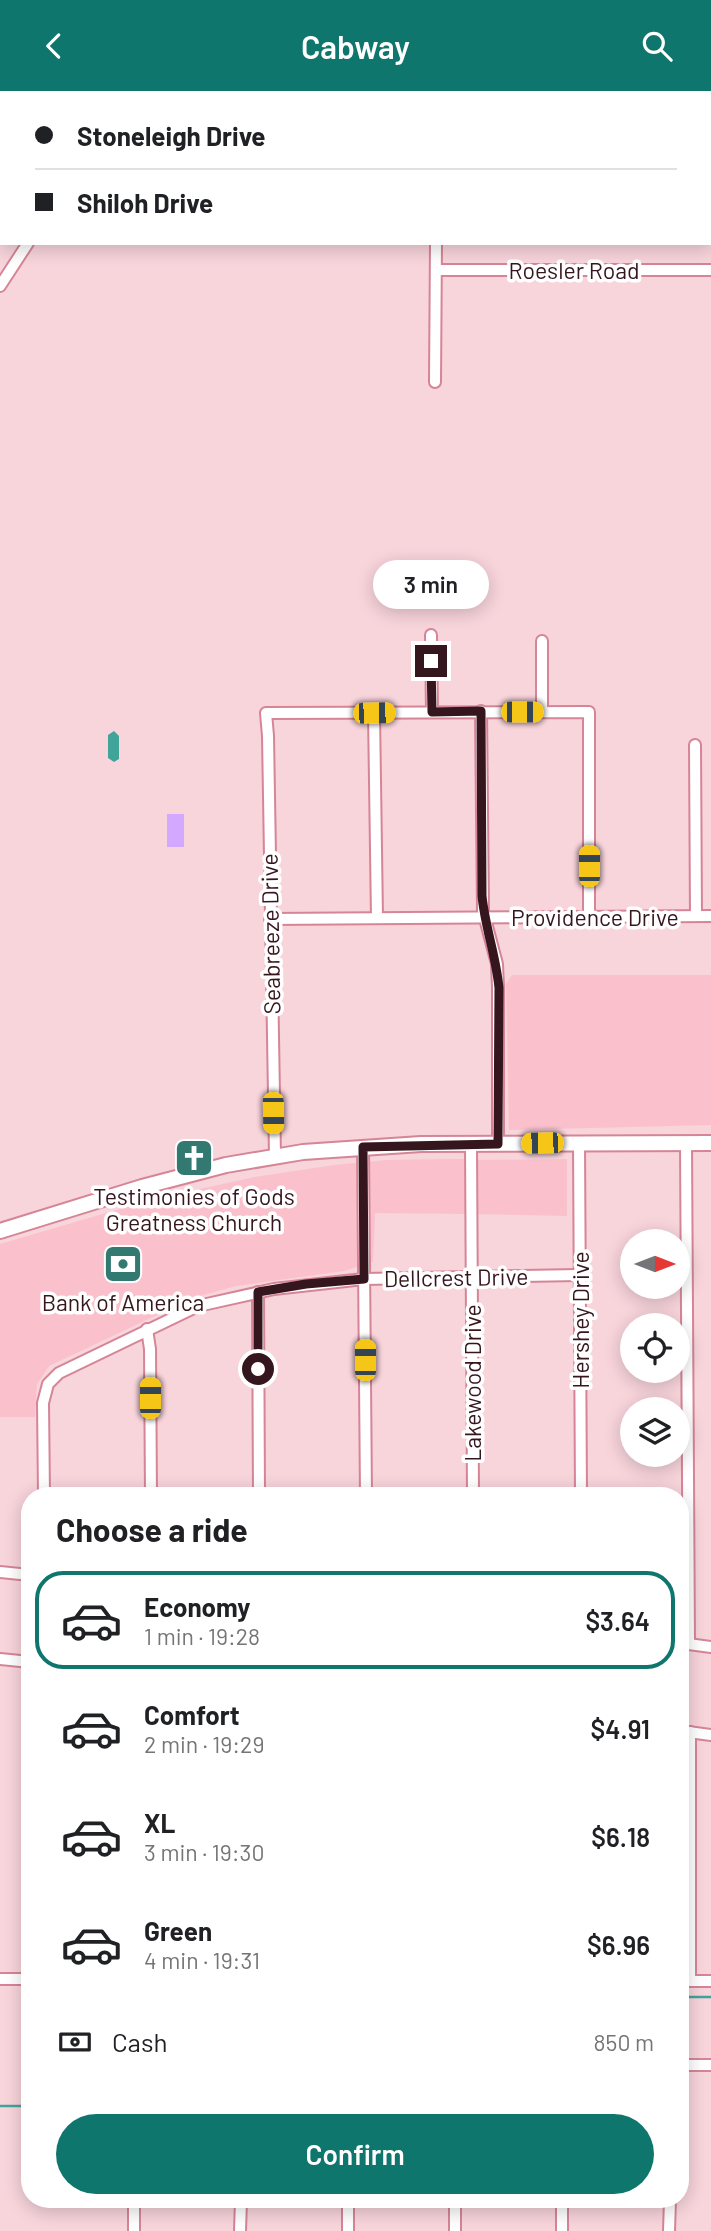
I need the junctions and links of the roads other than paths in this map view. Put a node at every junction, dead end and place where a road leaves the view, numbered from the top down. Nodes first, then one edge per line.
1 (28, 245) edge
2 (436, 245) edge
3 (436, 270) junction
4 (711, 270) edge
5 (0, 286) edge
6 (435, 382) dead end
7 (431, 635) dead end
8 (542, 641) dead end
9 (481, 711) junction
10 (432, 712) junction
11 (542, 712) junction
12 (374, 713) junction
13 (695, 745) dead end
14 (696, 916) junction
15 (711, 916) edge
16 (589, 917) junction
17 (377, 918) junction
18 (484, 918) junction
19 (270, 919) junction
20 (579, 1143) junction
21 (686, 1143) junction
22 (711, 1143) edge
23 (471, 1144) junction
24 (498, 1144) junction
25 (363, 1147) junction
26 (275, 1156) junction
27 (0, 1231) edge
28 (579, 1275) junction
29 (472, 1277) junction
30 (364, 1279) junction
31 (258, 1292) junction
32 (147, 1329) junction
33 (44, 1487) edge
34 (151, 1487) edge
35 (258, 1487) edge
36 (366, 1487) edge
37 (473, 1487) edge
38 (581, 1487) edge
39 (685, 1487) edge
40 (0, 1572) edge
41 (21, 1574) edge
42 (689, 1644) edge
43 (711, 1647) edge
44 (0, 1659) edge
45 (21, 1661) edge
46 (689, 1732) edge
47 (711, 1735) edge
48 (0, 1979) edge
49 (21, 1979) edge
50 (689, 1981) edge
51 (711, 1981) edge
52 (689, 2065) edge
53 (711, 2065) edge
54 (134, 2208) edge
55 (241, 2208) edge
56 (348, 2208) edge
57 (455, 2208) edge
58 (562, 2208) edge
59 (670, 2208) edge
60 (134, 2231) edge
61 (240, 2231) edge
62 (348, 2231) edge
63 (455, 2231) edge
64 (562, 2231) edge
65 (669, 2231) edge

1 - 5 street
2 - 3 street
3 - 4 street, Roesler Road
3 - 6 street
7 - 10 street
8 - 11 street
9 - 10 street
9 - 11 street
9 - 18 street
10 - 12 street
11 - 16 street
12 - 17 street
12 - 19 street, Seabreeze Drive
13 - 14 street
14 - 15 street, Providence Drive
14 - 16 street, Providence Drive
16 - 18 street, Providence Drive
17 - 18 street, Providence Drive
17 - 19 street, Providence Drive
18 - 24 street
19 - 26 street, Seabreeze Drive
20 - 21 main road
20 - 24 main road
20 - 28 street, Hershey Drive
21 - 22 main road
21 - 39 street
23 - 24 main road
23 - 25 main road
23 - 29 street, Lakewood Drive
25 - 26 main road
25 - 30 street
26 - 27 main road
28 - 29 street, Dellcrest Drive
28 - 38 street, Hershey Drive
29 - 30 street, Dellcrest Drive
29 - 37 street, Lakewood Drive
30 - 31 street, Dellcrest Drive
30 - 36 street
31 - 32 street, Dellcrest Drive
31 - 35 street
32 - 33 street, Dellcrest Drive
32 - 34 street
40 - 41 street
42 - 43 street
44 - 45 street
46 - 47 street
48 - 49 street
50 - 51 street
52 - 53 street
54 - 60 street
55 - 61 street
56 - 62 street
57 - 63 street
58 - 64 street
59 - 65 street

